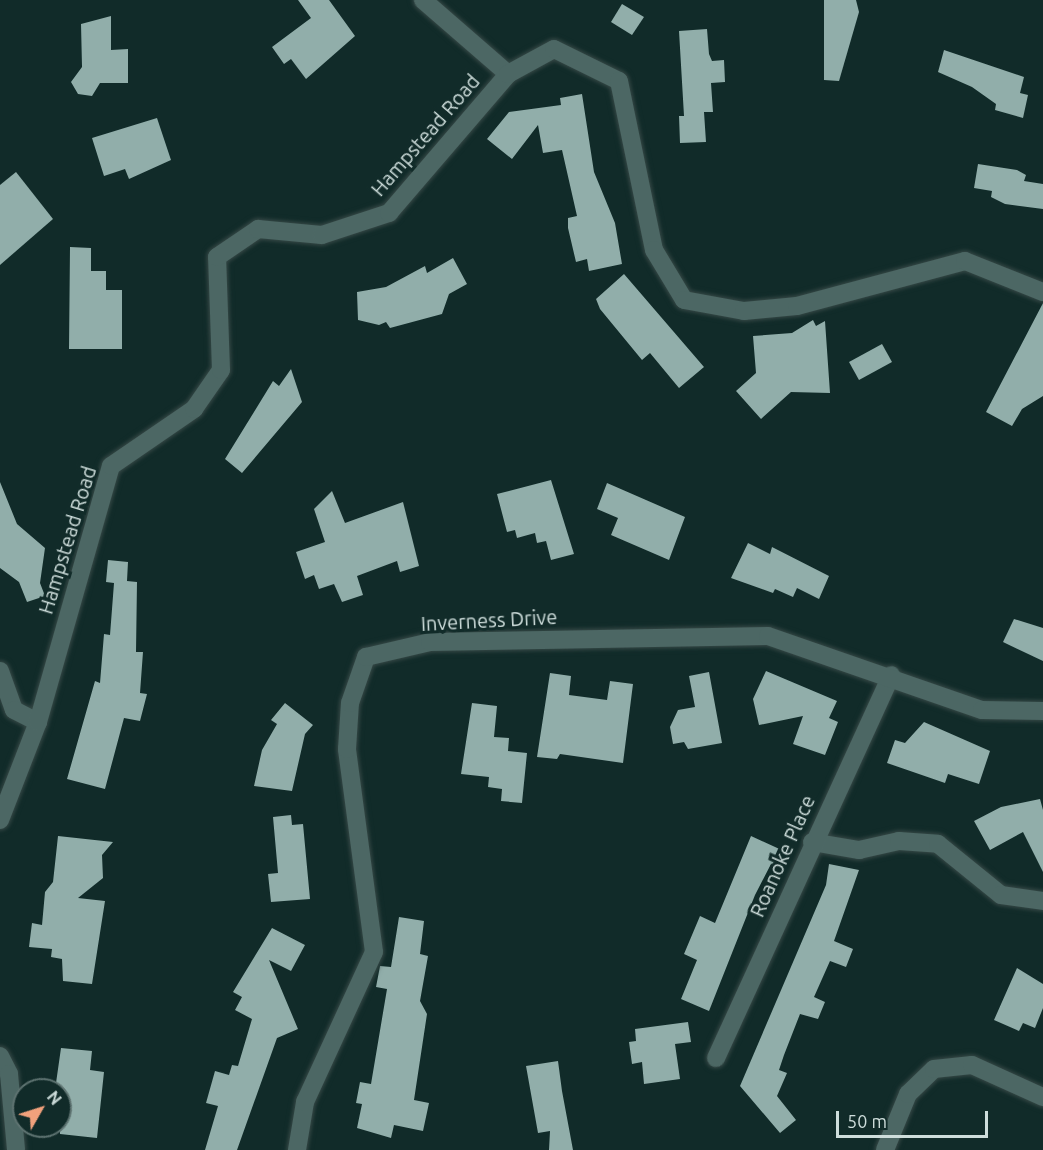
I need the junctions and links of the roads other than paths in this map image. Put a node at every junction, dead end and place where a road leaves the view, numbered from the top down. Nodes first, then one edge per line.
1 (423, 0) edge
2 (508, 74) junction
3 (1043, 292) edge
4 (0, 671) edge
5 (891, 675) junction
6 (1043, 711) edge
7 (38, 722) junction
8 (0, 820) edge
9 (812, 842) junction
10 (1043, 901) edge
11 (0, 1056) edge
12 (716, 1058) dead end
13 (1043, 1097) edge
14 (16, 1150) edge
15 (297, 1150) edge
16 (885, 1150) edge

1 - 2 street
2 - 3 street, Hampstead Road
2 - 7 street, Hampstead Road
4 - 7 street
5 - 6 street, Inverness Drive
5 - 9 street, Roanoke Place
5 - 15 street, Inverness Drive
7 - 8 street, Hampstead Road
9 - 10 street
9 - 12 street, Roanoke Place
11 - 14 street
13 - 16 street

